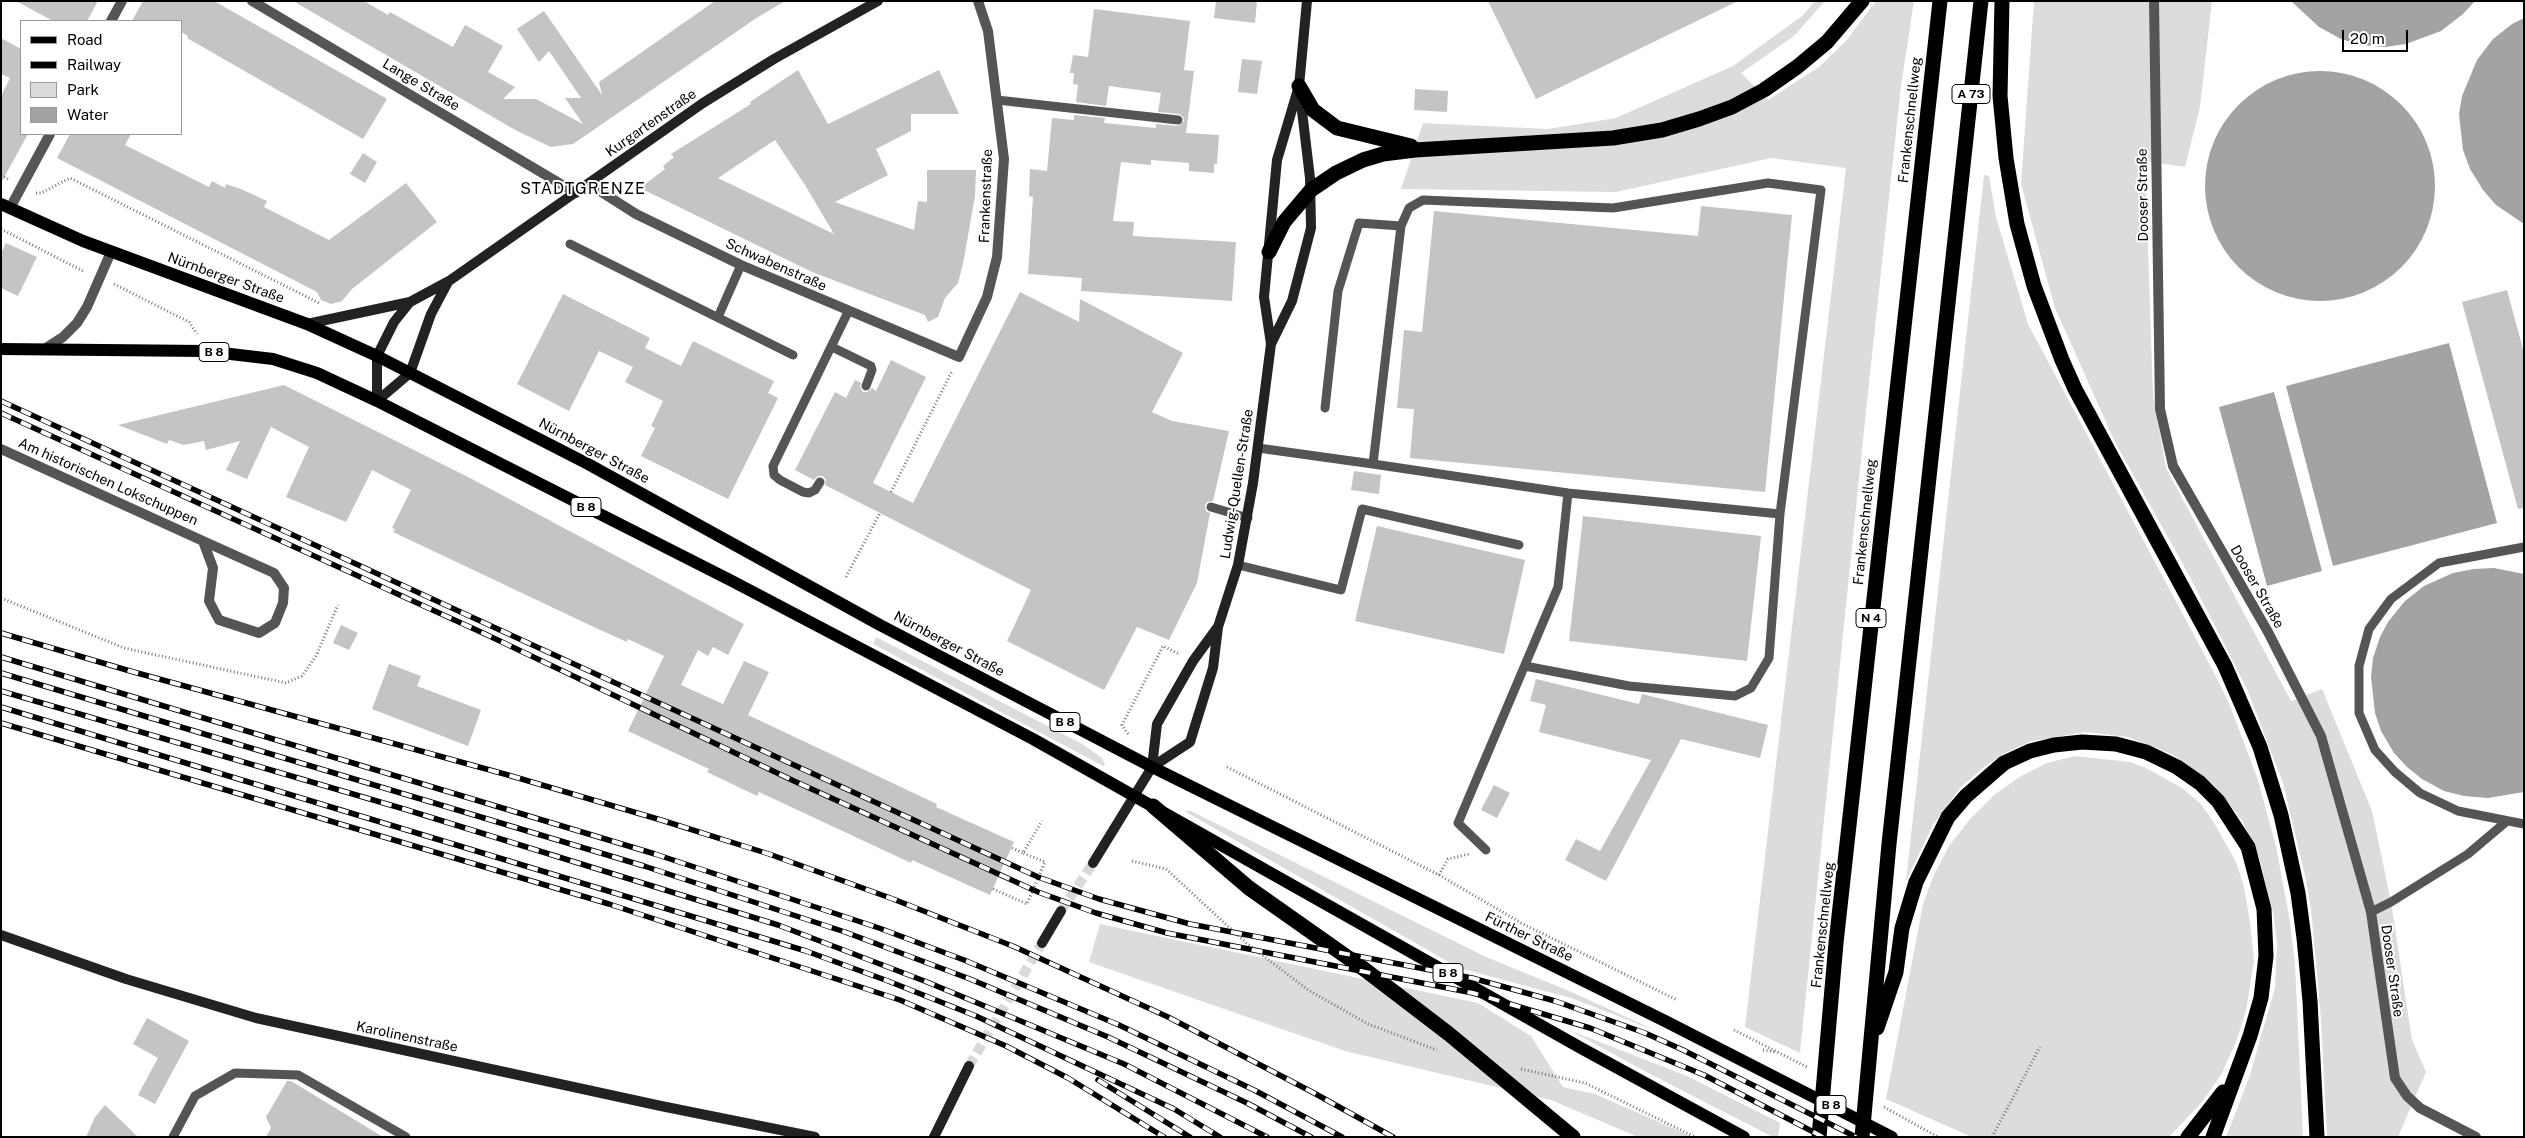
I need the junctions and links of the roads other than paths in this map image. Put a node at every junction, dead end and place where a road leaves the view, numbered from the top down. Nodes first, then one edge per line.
1 (122, 1) edge
2 (252, 1) edge
3 (878, 1) edge
4 (978, 1) edge
5 (1307, 1) edge
6 (1862, 1) edge
7 (1940, 1) edge
8 (1981, 1) edge
9 (2002, 1) edge
10 (2154, 1) edge
11 (112, 20) edge
12 (1299, 86) junction
13 (998, 100) junction
14 (1178, 120) dead end
15 (49, 135) edge
16 (1427, 149) junction
17 (589, 184) junction
18 (1311, 190) junction
19 (576, 193) junction
20 (6, 206) edge
21 (1401, 226) junction
22 (570, 244) dead end
23 (111, 252) junction
24 (1269, 252) junction
25 (741, 265) junction
26 (449, 281) junction
27 (410, 302) junction
28 (848, 312) junction
29 (718, 317) junction
30 (307, 324) junction
31 (1271, 344) junction
32 (832, 346) junction
33 (1, 349) edge
34 (42, 351) junction
35 (793, 354) dead end
36 (377, 356) junction
37 (959, 357) joint
38 (410, 373) junction
39 (866, 386) dead end
40 (377, 401) junction
41 (1325, 408) dead end
42 (1258, 448) junction
43 (1, 449) edge
44 (1373, 464) junction
45 (820, 482) dead end
46 (1568, 493) junction
47 (1211, 507) dead end
48 (1780, 514) junction
49 (1248, 518) junction
50 (203, 541) junction
51 (1519, 545) dead end
52 (2524, 547) edge
53 (1238, 565) junction
54 (1218, 627) junction
55 (1525, 666) junction
56 (1152, 767) junction
57 (1134, 796) junction
58 (1153, 806) junction
59 (2507, 821) junction
60 (2524, 824) edge
61 (1486, 850) dead end
62 (1093, 863) tunnel mouth
63 (1061, 910) tunnel mouth
64 (2370, 912) junction
65 (1, 935) edge
66 (1042, 943) tunnel mouth
67 (1869, 1051) junction
68 (2239, 1065) junction
69 (968, 1066) tunnel mouth
70 (173, 1137) edge
71 (406, 1137) edge
72 (815, 1137) edge
73 (934, 1137) edge
74 (1573, 1137) edge
75 (1744, 1137) edge
76 (1819, 1137) edge
77 (1862, 1137) edge
78 (1892, 1137) edge
79 (2188, 1137) edge
80 (2213, 1137) edge
81 (2317, 1137) edge
82 (2476, 1137) edge

1 - 11 street
2 - 19 street, Lange Straße
3 - 17 street, Kurgartenstraße
4 - 13 street, Frankenstraße
5 - 12 street, Ludwig-Quellen-Straße
6 - 16 highway
7 - 76 highway, Frankenschnellweg / N 4
8 - 67 highway, A 73
9 - 81 highway
10 - 64 street, Dooser Straße
12 - 16 highway
12 - 18 street, Ludwig-Quellen-Straße
12 - 24 street, Ludwig-Quellen-Straße
13 - 14 lane
13 - 37 street, Frankenstraße
15 - 20 street
16 - 18 highway
17 - 19 street, Kurgartenstraße
17 - 25 street, Schwabenstraße
18 - 24 highway
18 - 31 street, Ludwig-Quellen-Straße
19 - 26 street, Kurgartenstraße
20 - 23 main road, Nürnberger Straße / B 8
21 - 41 lane
21 - 44 lane
21 - 48 lane
22 - 29 lane
23 - 30 main road, Nürnberger Straße / B 8
23 - 34 street
24 - 31 street, Ludwig-Quellen-Straße
25 - 28 street, Schwabenstraße
25 - 29 lane
26 - 27 street, Kurgartenstraße
26 - 38 street, Kurgartenstraße
27 - 30 street
27 - 36 street, Kurgartenstraße
28 - 32 lane
28 - 37 street, Schwabenstraße
29 - 35 lane
30 - 36 main road, Nürnberger Straße / B 8
31 - 42 street, Ludwig-Quellen-Straße
32 - 39 lane
32 - 45 lane
33 - 34 main road, B 8
34 - 40 main road, B 8
36 - 38 main road, Nürnberger Straße / B 8
36 - 40 street, Kurgartenstraße
38 - 40 street
38 - 56 main road, Nürnberger Straße / B 8
40 - 57 main road, B 8
42 - 44 lane
42 - 49 street, Ludwig-Quellen-Straße
43 - 50 street, Am historischen Lokschuppen
44 - 46 lane
46 - 48 lane
46 - 55 lane
47 - 49 lane
48 - 55 lane
49 - 53 street, Ludwig-Quellen-Straße
50 - 50 street, Am historischen Lokschuppen
51 - 53 lane
52 - 59 lane
53 - 54 street, Ludwig-Quellen-Straße
54 - 56 street, Ludwig-Quellen-Straße
54 - 56 street, Ludwig-Quellen-Straße
55 - 61 lane
56 - 57 street
56 - 78 main road, Fürther Straße / B 8
57 - 58 main road, B 8
57 - 62 street
58 - 74 highway
58 - 75 main road, B 8
59 - 60 lane
59 - 64 lane
63 - 66 street
64 - 82 street, Dooser Straße
65 - 72 street, Karolinenstraße
67 - 68 highway
67 - 77 highway
68 - 79 highway
68 - 80 highway
69 - 73 street
70 - 71 lane

